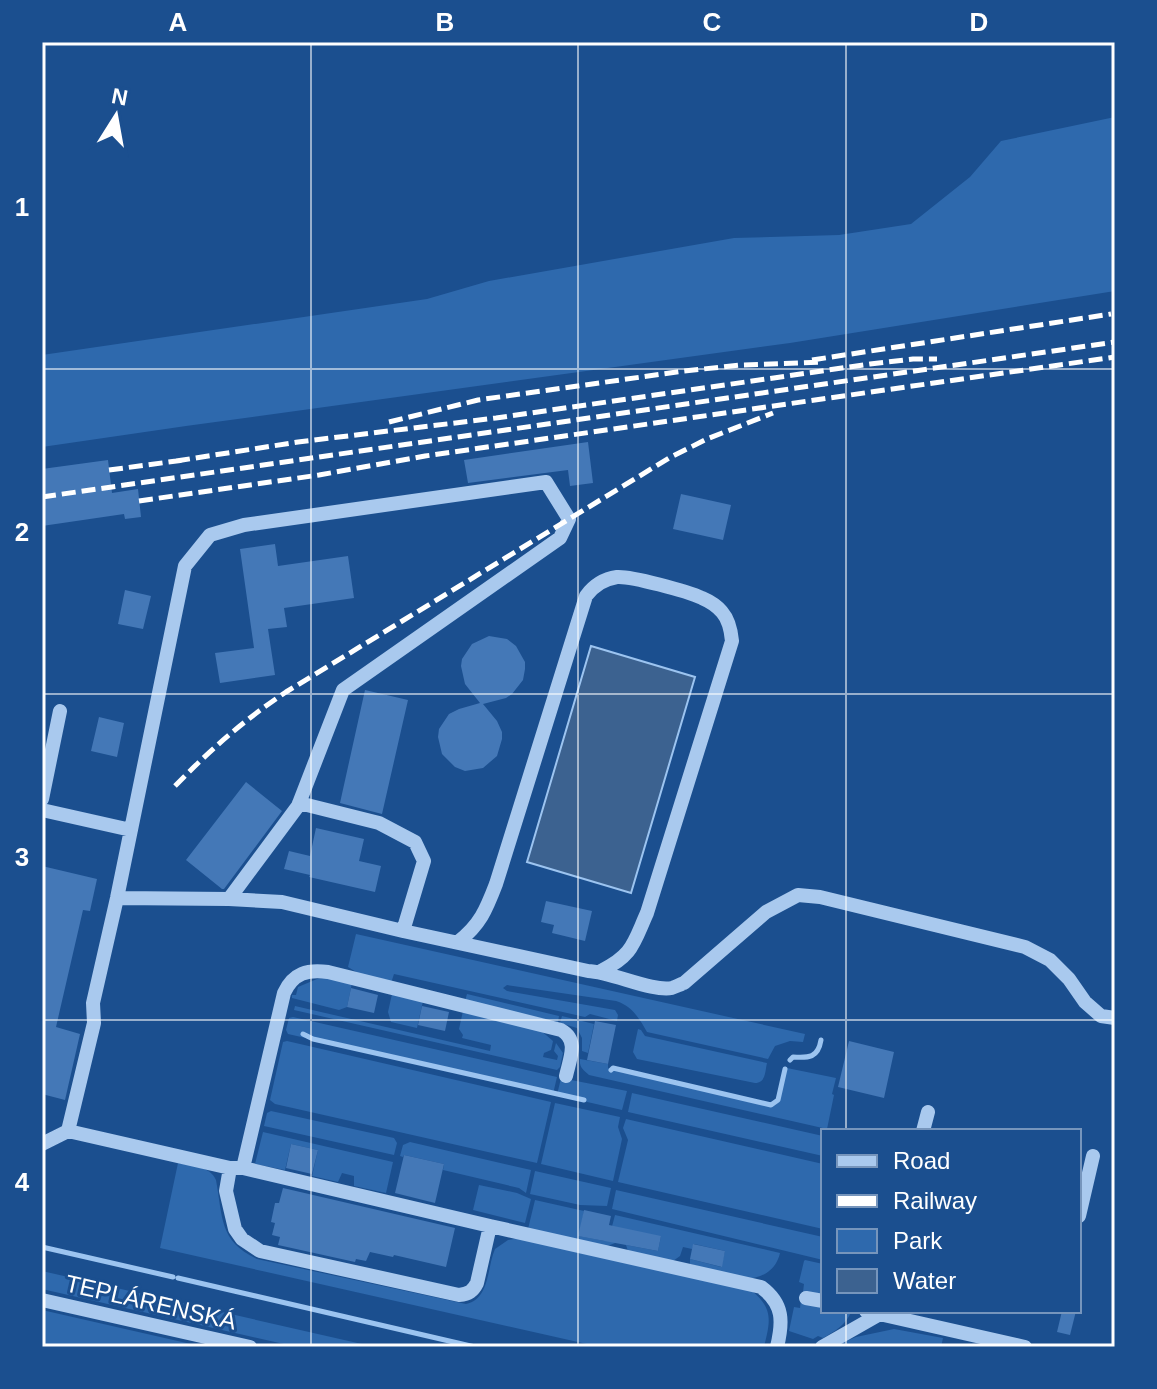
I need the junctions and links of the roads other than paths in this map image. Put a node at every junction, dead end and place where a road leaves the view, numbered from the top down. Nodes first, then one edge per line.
1 (60, 711) dead end
2 (42, 799) edge
3 (299, 803) junction
4 (42, 810) edge
5 (131, 830) junction
6 (117, 898) junction
7 (229, 899) junction
8 (403, 931) junction
9 (458, 942) junction
10 (601, 971) junction
11 (1115, 1018) edge
12 (566, 1076) dead end
13 (928, 1112) dead end
14 (924, 1129) edge
15 (68, 1131) junction
16 (42, 1144) edge
17 (1093, 1156) dead end
18 (237, 1168) junction
19 (1081, 1207) edge
20 (490, 1226) junction
21 (806, 1298) dead end
22 (42, 1300) edge
23 (821, 1301) edge
24 (874, 1313) edge
25 (880, 1313) edge
26 (250, 1347) edge
27 (777, 1347) edge
28 (822, 1347) edge
29 (1025, 1347) edge

1 - 2 street
3 - 5 street
3 - 7 street
3 - 8 street
4 - 5 street
5 - 6 street
6 - 7 street
6 - 15 street
7 - 8 street
8 - 9 street
9 - 10 street
9 - 10 street
10 - 11 street
12 - 18 street
13 - 14 street
15 - 16 street
15 - 18 street
17 - 19 street
18 - 20 street
18 - 20 street
20 - 27 street
21 - 23 street
22 - 26 street, TEPLÁRENSKÁ
24 - 28 street
25 - 29 street

